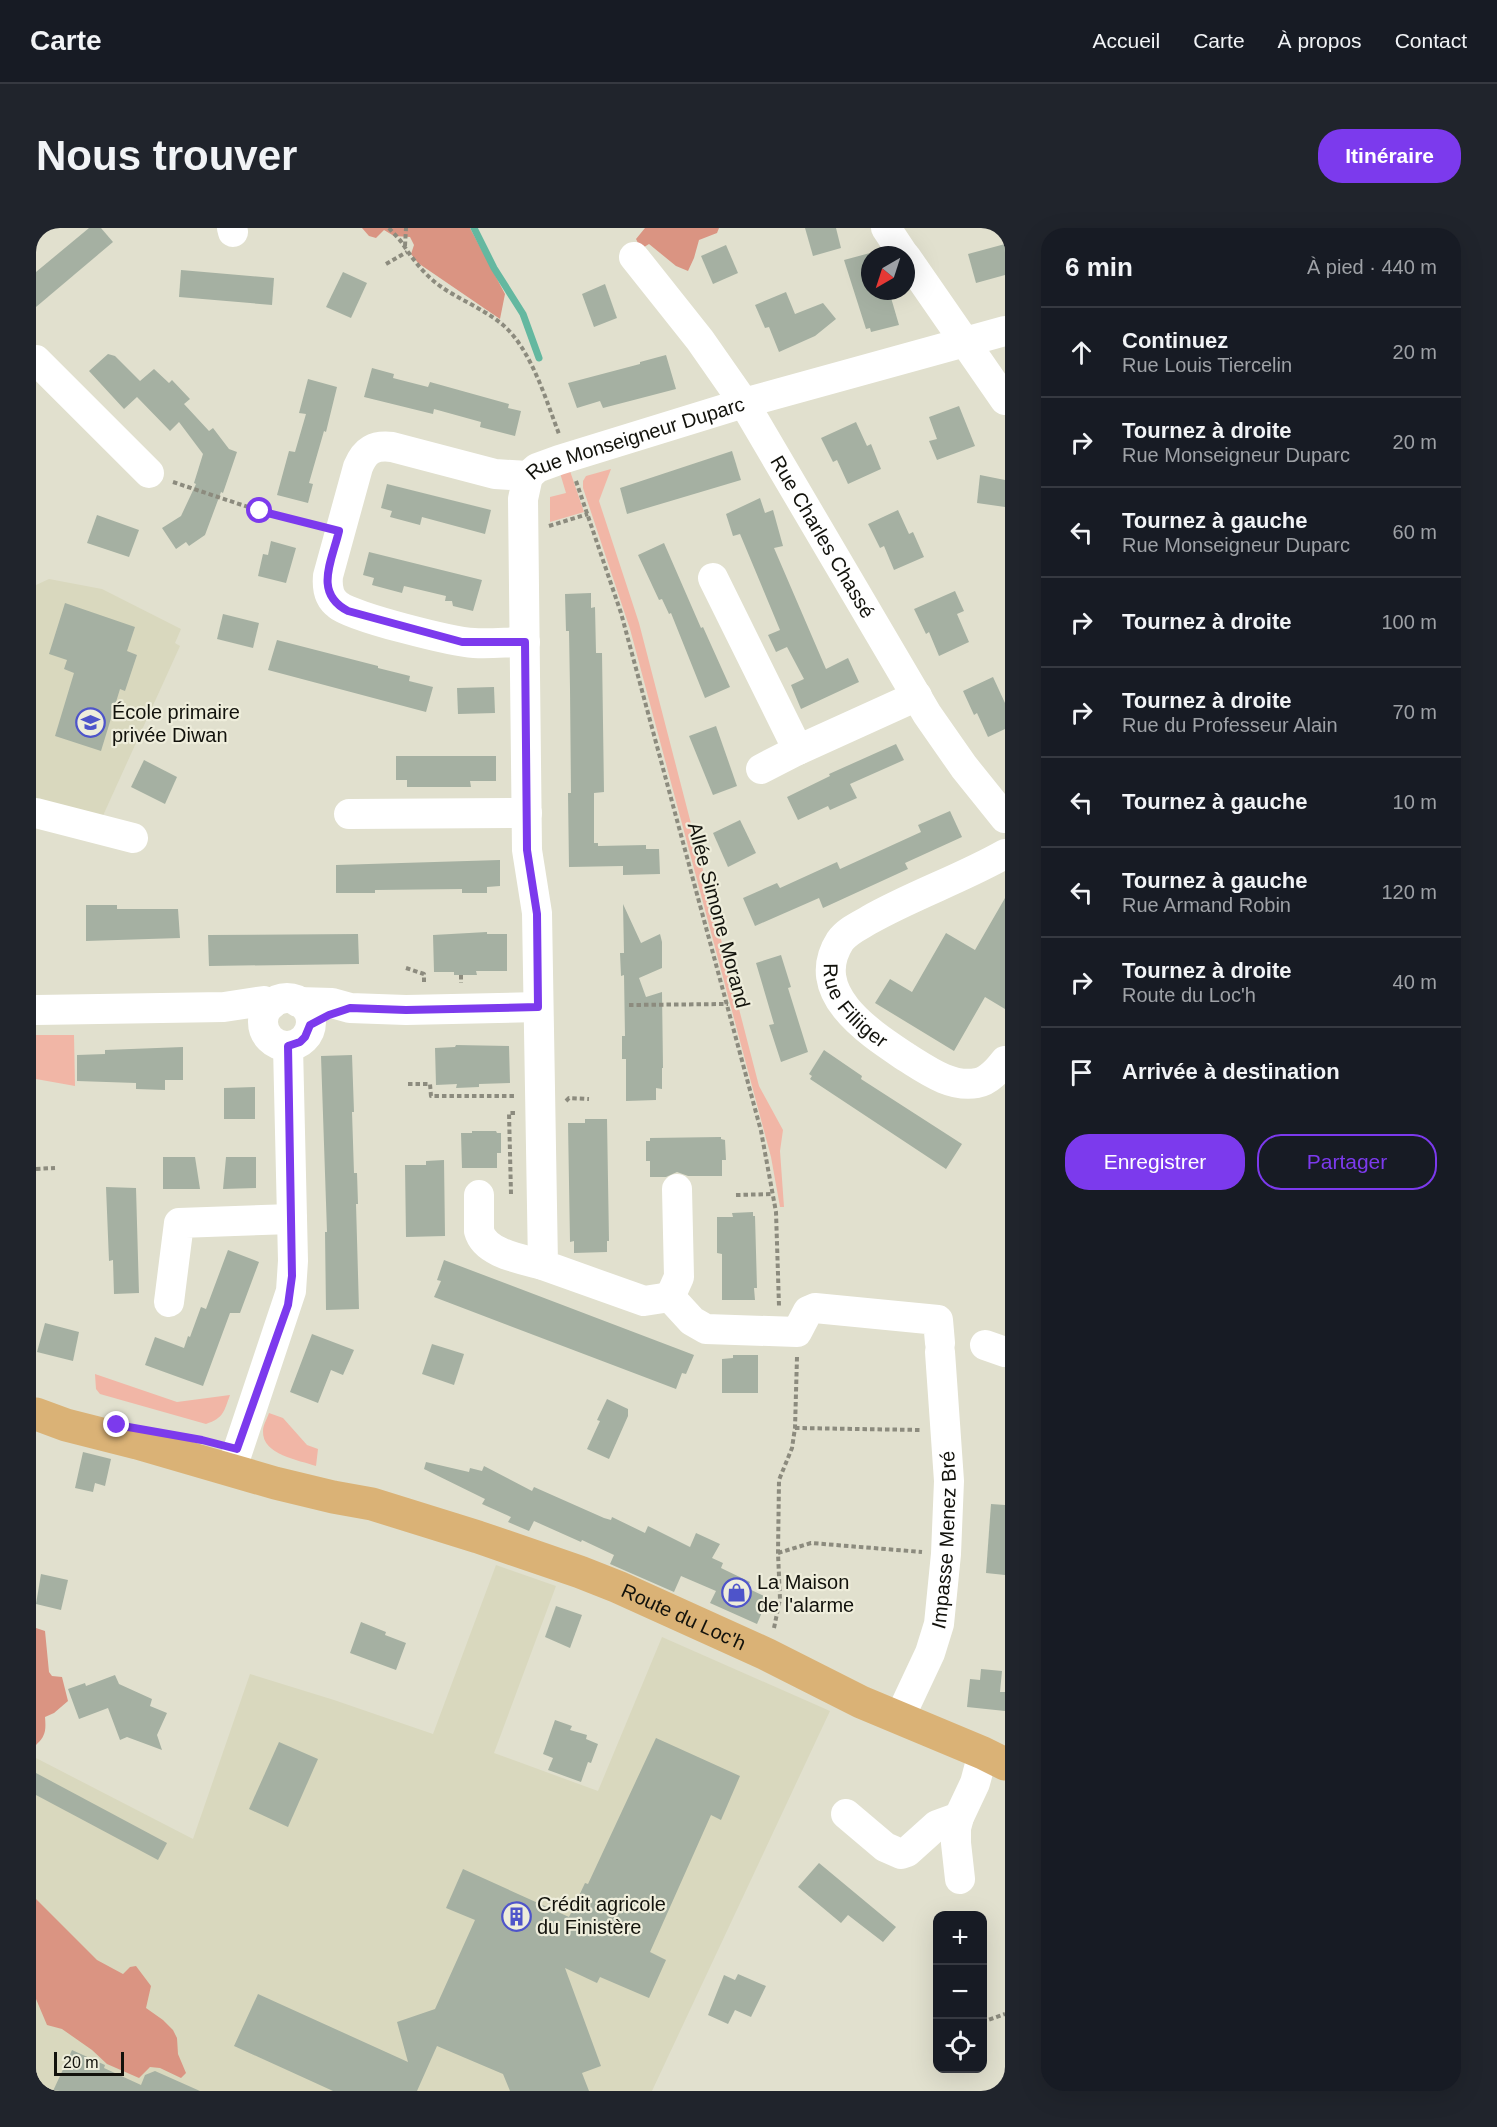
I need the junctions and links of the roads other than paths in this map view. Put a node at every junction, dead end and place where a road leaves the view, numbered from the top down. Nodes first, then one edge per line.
1 (886, 228) edge
2 (898, 246) edge
3 (634, 257) dead end
4 (915, 271) edge
5 (1005, 331) edge
6 (964, 343) junction
7 (36, 360) edge
8 (1005, 400) edge
9 (744, 403) junction
10 (149, 473) road end
11 (528, 476) junction
12 (713, 578) dead end
13 (525, 642) junction
14 (917, 696) junction
15 (798, 750) junction
16 (761, 768) dead end
17 (36, 813) edge
18 (527, 813) junction
19 (349, 814) dead end
20 (1005, 818) edge
21 (133, 838) dead end
22 (1005, 854) edge
23 (538, 1007) junction
24 (36, 1010) edge
25 (286, 1014) junction
26 (1005, 1061) edge
27 (677, 1189) dead end
28 (479, 1195) road end
29 (292, 1219) junction
30 (543, 1265) junction
31 (670, 1297) junction
32 (169, 1302) dead end
33 (37, 1411) edge
34 (234, 1460) junction
35 (899, 1719) junction
36 (998, 1758) edge
37 (846, 1814) dead end
38 (959, 1817) junction
39 (960, 1879) dead end

1 - 2 street
3 - 9 street, Rue Charles Chassé
4 - 6 street
5 - 6 street, Rue Monseigneur Duparc
6 - 8 street
6 - 9 street, Rue Monseigneur Duparc
7 - 10 street
9 - 11 street, Rue Monseigneur Duparc
9 - 14 street, Rue Charles Chassé
11 - 13 street
11 - 13 street, Rue Monseigneur Duparc
12 - 15 street
13 - 18 street
14 - 15 street
14 - 20 street, Rue Charles Chassé
15 - 16 street
17 - 21 street
18 - 19 street
18 - 23 street
22 - 26 street, Rue Filiiger
23 - 25 street
23 - 30 street
24 - 25 street
25 - 29 street
27 - 31 street
28 - 30 street
29 - 32 street
29 - 34 street
30 - 31 street
31 - 35 street, Impasse Menez Bré
33 - 34 main road, Route du Loc'h
34 - 35 main road, Route du Loc'h
35 - 36 main road, Route du Loc'h
36 - 38 street
37 - 38 street
38 - 39 street

